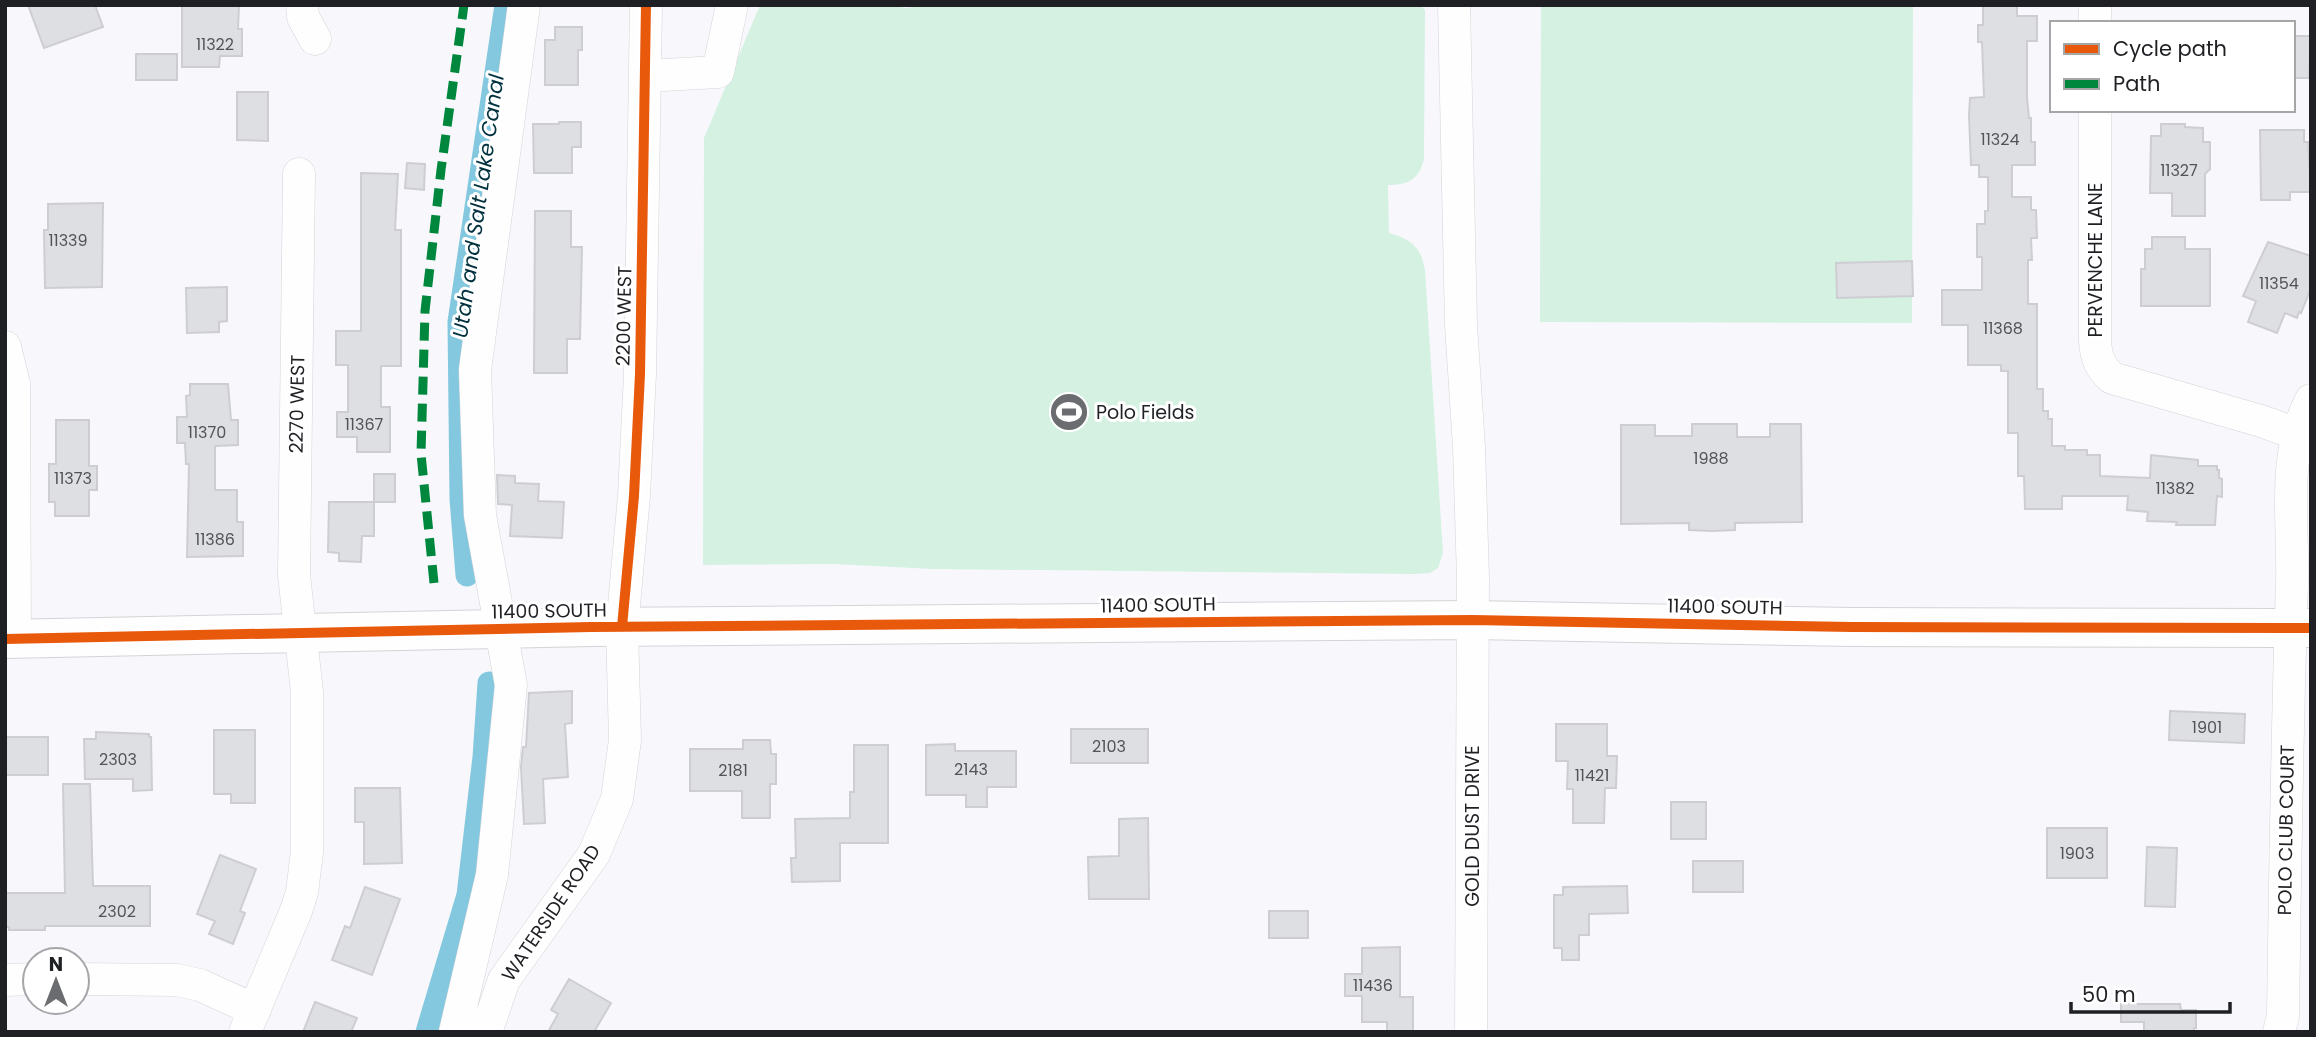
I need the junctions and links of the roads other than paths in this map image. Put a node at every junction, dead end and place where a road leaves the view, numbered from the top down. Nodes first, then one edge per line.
1 (302, 5) edge
2 (524, 5) edge
3 (646, 5) edge
4 (732, 5) edge
5 (1454, 5) edge
6 (315, 39) dead end
7 (645, 76) junction
8 (2095, 112) edge
9 (299, 174) dead end
10 (5, 347) edge
11 (2311, 400) edge
12 (2297, 434) junction
13 (1474, 620) junction
14 (622, 627) junction
15 (2300, 628) edge
16 (501, 629) junction
17 (299, 633) junction
18 (10, 639) edge
19 (91, 979) edge
20 (250, 1021) edge
21 (455, 1032) edge
22 (486, 1032) edge
23 (1471, 1032) edge
24 (2279, 1032) edge

1 - 6 street
2 - 16 street
3 - 7 street, 2200 WEST
4 - 7 street
5 - 13 street, GOLD DUST DRIVE
7 - 14 street, 2200 WEST
8 - 12 street, PERVENCHE LANE
9 - 17 street, 2270 WEST
10 - 18 street
11 - 12 street, POLO CLUB COURT
12 - 15 street, POLO CLUB COURT
13 - 14 main road, 11400 SOUTH
13 - 15 main road, 11400 SOUTH
13 - 23 street, GOLD DUST DRIVE
14 - 16 main road, 11400 SOUTH
14 - 22 street, WATERSIDE ROAD
15 - 24 street, POLO CLUB COURT
16 - 17 main road, 11400 SOUTH
16 - 21 street
17 - 18 main road, 11400 SOUTH
17 - 20 street, 2270 WEST
19 - 20 street

